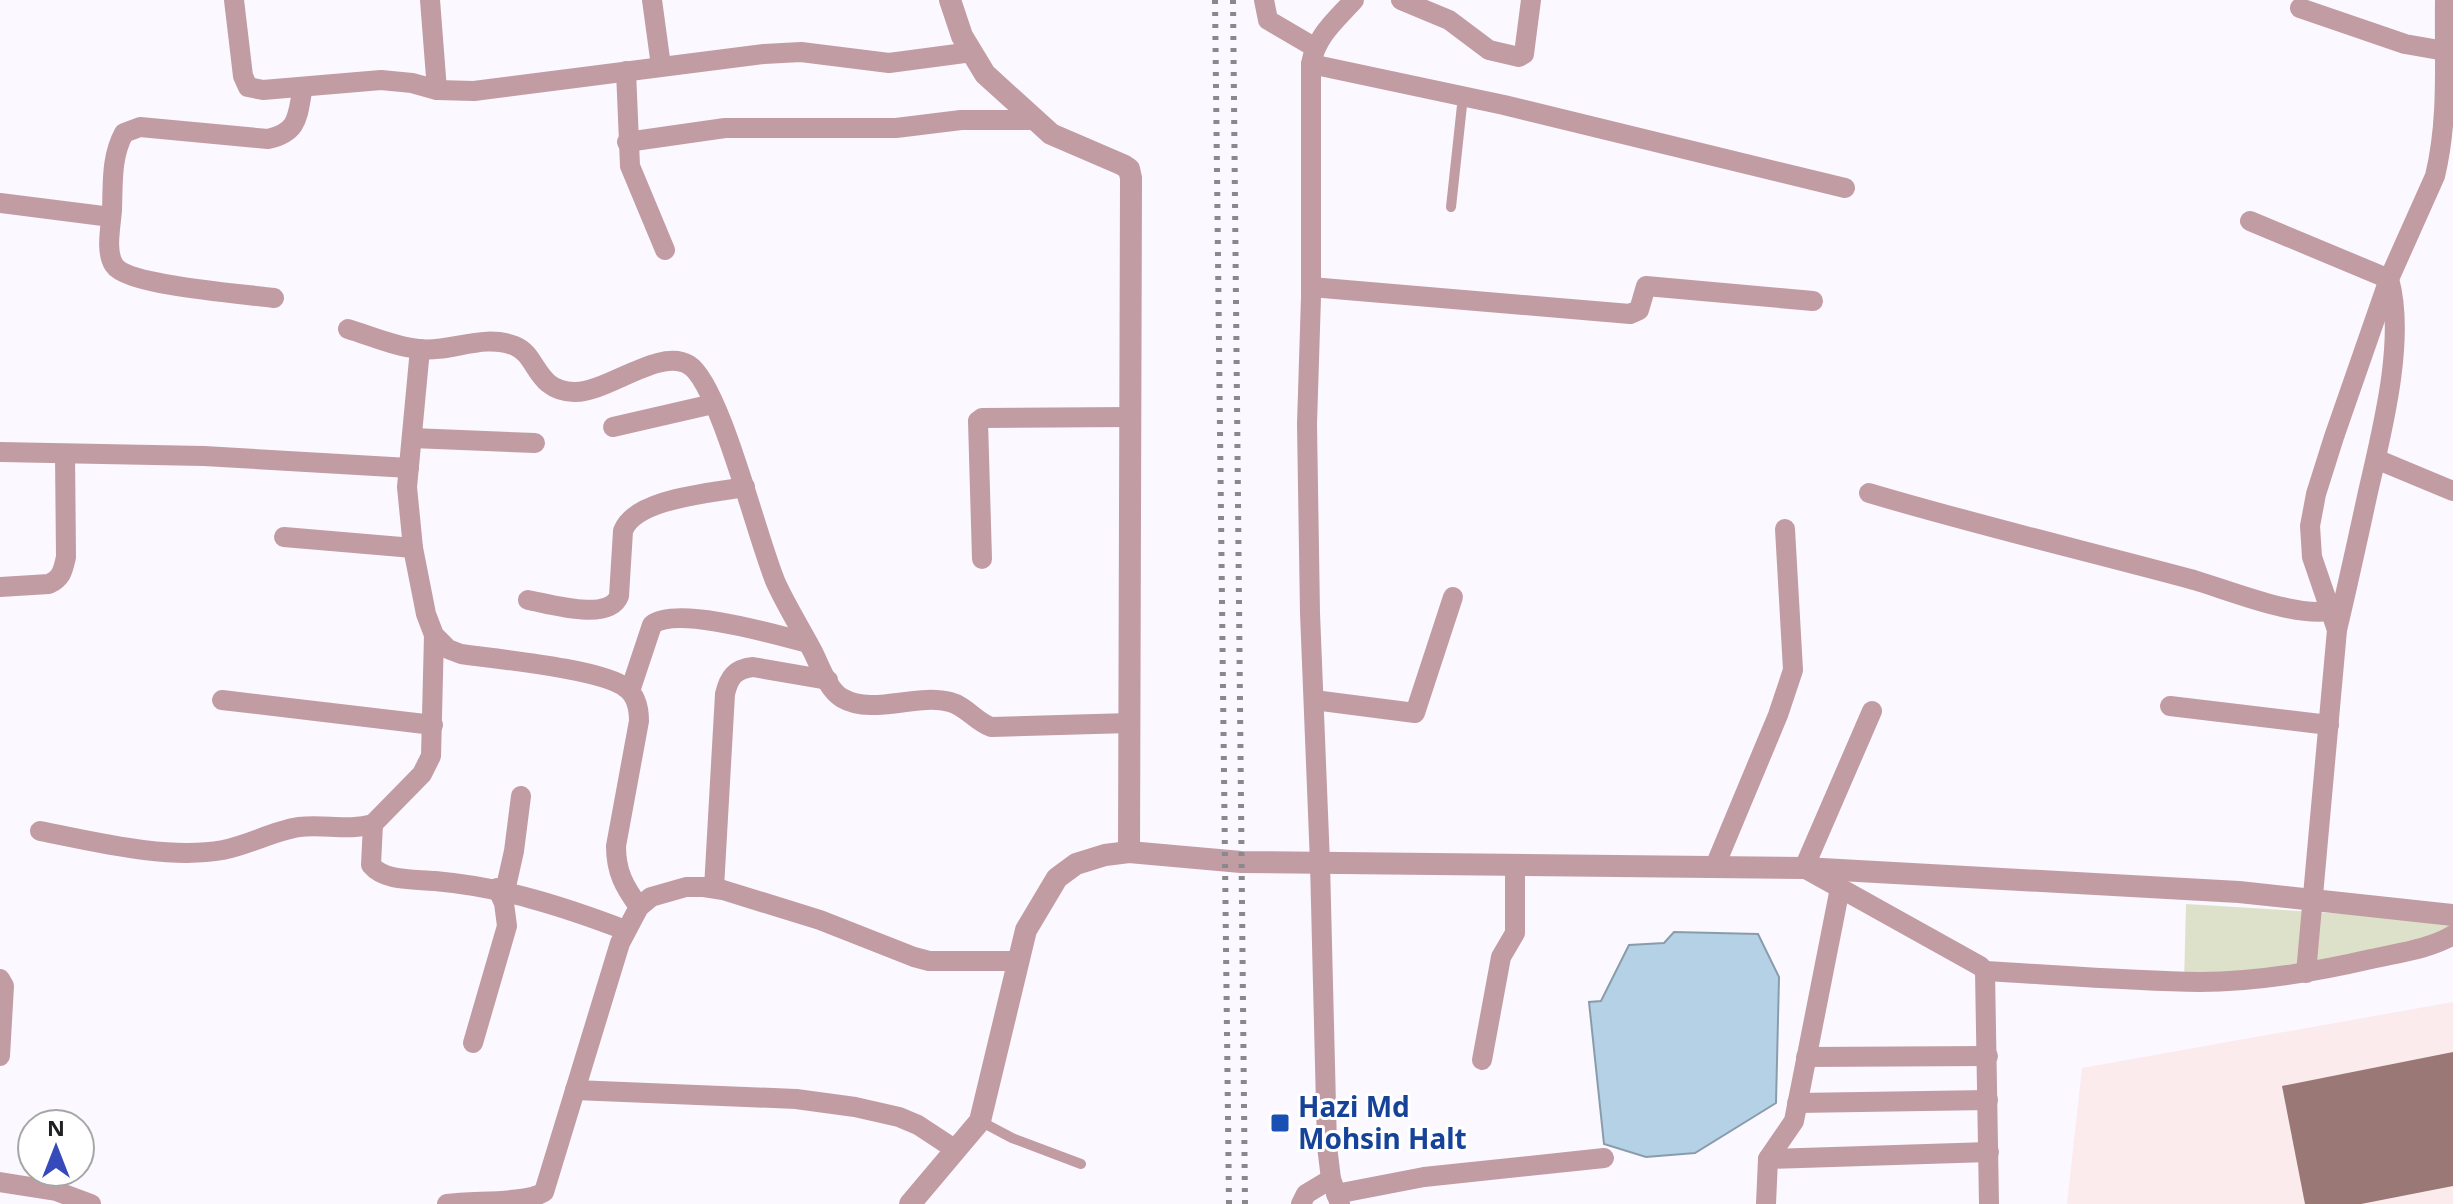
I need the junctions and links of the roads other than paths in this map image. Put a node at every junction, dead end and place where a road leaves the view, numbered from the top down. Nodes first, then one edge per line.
1 (234, 0) edge
2 (430, 0) edge
3 (652, 0) edge
4 (950, 0) edge
5 (1264, 0) edge
6 (1354, 0) edge
7 (1401, 0) edge
8 (1531, 0) edge
9 (2445, 0) edge
10 (2300, 8) dead end
11 (2447, 42) edge
12 (972, 52) junction
13 (1313, 56) junction
14 (661, 66) junction
15 (626, 71) junction
16 (303, 87) junction
17 (437, 90) junction
18 (1463, 96) junction
19 (1035, 120) junction
20 (627, 142) junction
21 (2444, 177) edge
22 (1845, 188) dead end
23 (0, 203) edge
24 (1451, 207) dead end
25 (111, 217) junction
26 (2250, 221) dead end
27 (665, 250) dead end
28 (2389, 279) junction
29 (1311, 287) junction
30 (274, 298) dead end
31 (1813, 301) dead end
32 (348, 329) dead end
33 (420, 349) junction
34 (713, 404) junction
35 (1131, 417) junction
36 (613, 427) dead end
37 (412, 438) junction
38 (535, 443) dead end
39 (0, 452) edge
40 (65, 454) junction
41 (2376, 459) junction
42 (409, 468) junction
43 (745, 487) junction
44 (2453, 491) edge
45 (1869, 493) dead end
46 (1785, 529) dead end
47 (284, 537) dead end
48 (413, 548) junction
49 (982, 559) dead end
50 (0, 587) edge
51 (1453, 597) dead end
52 (528, 600) dead end
53 (2330, 611) junction
54 (2337, 630) junction
55 (434, 635) junction
56 (808, 643) junction
57 (828, 680) junction
58 (630, 691) junction
59 (222, 700) dead end
60 (1314, 700) junction
61 (2170, 706) dead end
62 (1872, 711) dead end
63 (1130, 723) junction
64 (433, 725) junction
65 (2329, 725) junction
66 (521, 796) dead end
67 (373, 824) junction
68 (40, 831) dead end
69 (1129, 852) junction
70 (1320, 863) junction
71 (1515, 864) junction
72 (1715, 866) junction
73 (1804, 868) junction
74 (714, 888) junction
75 (1840, 888) junction
76 (501, 890) junction
77 (2311, 900) junction
78 (639, 907) junction
79 (2453, 915) edge
80 (625, 930) junction
81 (2453, 935) edge
82 (1018, 961) junction
83 (1985, 971) junction
84 (2306, 973) junction
85 (0, 979) edge
86 (473, 1043) dead end
87 (0, 1056) edge
88 (1988, 1056) junction
89 (1806, 1057) junction
90 (1482, 1060) dead end
91 (575, 1090) junction
92 (1988, 1100) junction
93 (1797, 1103) junction
94 (980, 1121) junction
95 (956, 1150) junction
96 (1989, 1152) junction
97 (1604, 1158) dead end
98 (1768, 1159) junction
99 (1081, 1164) dead end
100 (0, 1182) edge
101 (1335, 1192) edge
102 (91, 1204) edge
103 (447, 1204) edge
104 (910, 1204) edge
105 (1301, 1204) edge
106 (1766, 1204) edge
107 (1989, 1204) edge

1 - 16 street
2 - 17 street
3 - 14 street
4 - 12 street
5 - 13 street
6 - 13 street
7 - 8 street
9 - 11 street
10 - 11 street
11 - 21 street
12 - 14 street
12 - 19 street
13 - 18 street
13 - 29 street
14 - 15 street
15 - 17 street
15 - 20 street
16 - 17 street
16 - 25 street
18 - 22 street
18 - 24 lane
19 - 20 street
19 - 35 street
20 - 27 street
21 - 28 street
23 - 25 street
25 - 30 street
26 - 28 street
28 - 41 street
28 - 53 street
29 - 31 street
29 - 60 street
32 - 33 street
33 - 34 street
33 - 37 street
34 - 36 street
34 - 43 street
35 - 49 street
35 - 63 street
37 - 38 street
37 - 42 street
39 - 40 street
40 - 42 street
40 - 50 street
41 - 44 street
41 - 54 street
42 - 48 street
43 - 52 street
43 - 56 street
45 - 53 street
46 - 72 street
47 - 48 street
48 - 55 street
51 - 60 street
53 - 54 street
54 - 65 street
55 - 58 street
55 - 64 street
56 - 57 street
56 - 58 street
57 - 63 street
57 - 74 street
58 - 78 street
59 - 64 street
60 - 70 street
61 - 65 street
62 - 73 street
63 - 69 street
64 - 67 street
65 - 77 street
66 - 76 street
67 - 68 street
67 - 76 street
69 - 70 street
69 - 82 street
70 - 71 street
70 - 101 street
71 - 72 street
71 - 90 street
72 - 73 street
73 - 75 street
73 - 77 street
74 - 78 street
74 - 82 street
75 - 83 street
75 - 89 street
76 - 80 street
76 - 86 street
77 - 79 street
77 - 84 street
78 - 80 street
80 - 91 street
81 - 84 street
82 - 94 street
83 - 84 street
83 - 88 street
85 - 87 street
88 - 89 street
88 - 92 street
89 - 93 street
91 - 95 street
91 - 103 street
92 - 93 street
92 - 96 street
93 - 98 street
94 - 95 street
94 - 99 lane
95 - 104 street
96 - 98 street
96 - 107 street
97 - 101 street
98 - 106 street
100 - 102 street
101 - 105 street

